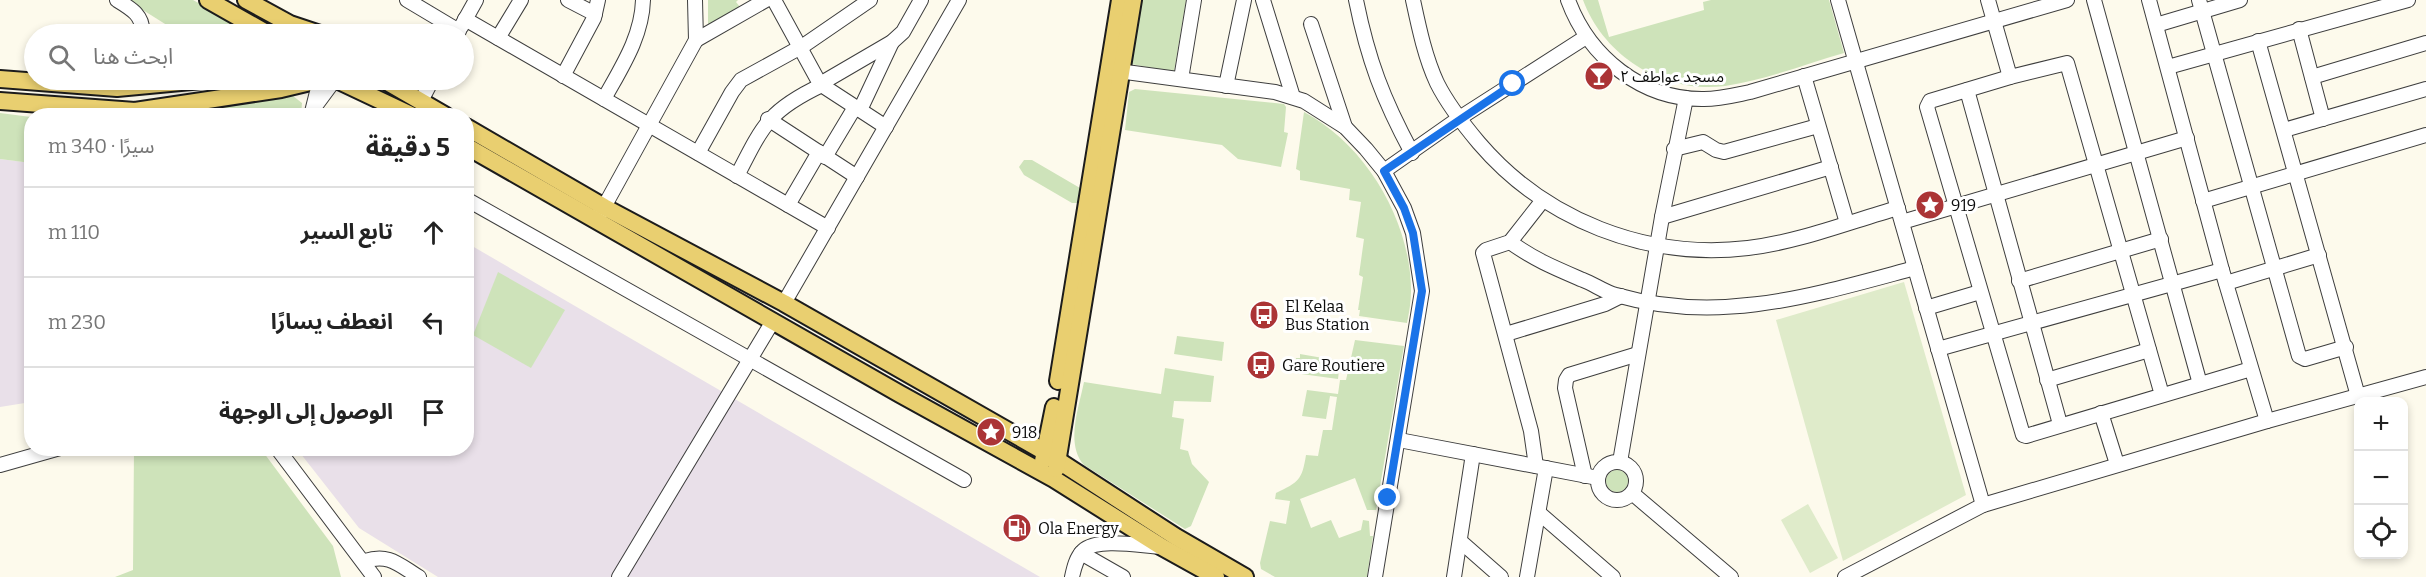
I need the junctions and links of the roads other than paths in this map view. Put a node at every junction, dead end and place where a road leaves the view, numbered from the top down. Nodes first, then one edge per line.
1 (117, 0) edge
2 (208, 0) edge
3 (246, 0) edge
4 (407, 0) edge
5 (476, 0) edge
6 (520, 0) edge
7 (568, 0) edge
8 (598, 0) edge
9 (643, 0) edge
10 (695, 0) edge
11 (766, 0) edge
12 (774, 0) edge
13 (870, 0) edge
14 (921, 0) edge
15 (959, 0) edge
16 (1120, 0) edge
17 (1133, 0) edge
18 (1194, 0) edge
19 (1244, 0) edge
20 (1263, 0) edge
21 (1356, 0) edge
22 (1413, 0) edge
23 (1568, 0) edge
24 (1838, 0) edge
25 (1988, 0) edge
26 (2067, 0) edge
27 (2094, 0) edge
28 (2148, 0) edge
29 (2240, 0) edge
30 (2408, 0) edge
31 (2200, 6) edge
32 (2353, 7) edge
33 (595, 14) junction
34 (1994, 21) junction
35 (142, 24) edge
36 (250, 24) edge
37 (280, 24) edge
38 (452, 24) edge
39 (462, 24) edge
40 (1311, 24) dead end
41 (2156, 26) junction
42 (2299, 29) junction
43 (474, 32) edge
44 (1586, 37) junction
45 (498, 38) junction
46 (696, 40) junction
47 (2258, 41) junction
48 (892, 42) junction
49 (2426, 43) edge
50 (800, 48) junction
51 (2213, 54) junction
52 (1856, 61) junction
53 (2168, 67) junction
54 (1114, 70) junction
55 (563, 76) junction
56 (1804, 76) junction
57 (2312, 76) junction
58 (2010, 77) junction
59 (0, 79) edge
60 (1181, 79) junction
61 (24, 81) edge
62 (821, 85) junction
63 (1226, 86) junction
64 (214, 90) edge
65 (252, 90) edge
66 (324, 90) edge
67 (380, 90) edge
68 (396, 90) edge
69 (427, 90) edge
70 (1967, 90) junction
71 (2426, 90) edge
72 (1293, 97) junction
73 (215, 98) junction
74 (1686, 98) junction
75 (604, 99) junction
76 (0, 101) edge
77 (94, 108) edge
78 (153, 108) edge
79 (317, 108) edge
80 (417, 108) edge
81 (857, 108) junction
82 (768, 119) junction
83 (1458, 119) junction
84 (2323, 119) junction
85 (649, 125) junction
86 (1818, 126) junction
87 (886, 127) junction
88 (1345, 127) junction
89 (2284, 130) junction
90 (474, 132) edge
91 (2426, 135) edge
92 (2187, 138) junction
93 (1674, 149) junction
94 (474, 150) edge
95 (2137, 152) junction
96 (698, 153) junction
97 (1412, 153) junction
98 (822, 154) junction
99 (2096, 165) junction
100 (1830, 167) junction
101 (1384, 171) junction
102 (2296, 172) junction
103 (737, 176) junction
104 (857, 177) junction
105 (2250, 185) junction
106 (1995, 194) junction
107 (1543, 200) junction
108 (2203, 201) junction
109 (474, 204) edge
110 (788, 205) junction
111 (1955, 206) junction
112 (1898, 208) junction
113 (600, 214) junction
114 (1662, 217) junction
115 (1902, 222) junction
116 (1847, 223) junction
117 (828, 228) junction
118 (2161, 239) junction
119 (1510, 242) junction
120 (1657, 246) junction
121 (2121, 252) junction
122 (2319, 255) junction
123 (1915, 268) junction
124 (2274, 268) junction
125 (2224, 276) junction
126 (2019, 281) junction
127 (2173, 282) junction
128 (1980, 292) junction
129 (2134, 293) junction
130 (1621, 296) junction
131 (1648, 302) junction
132 (784, 303) junction
133 (1926, 308) junction
134 (773, 321) junction
135 (2031, 323) junction
136 (1506, 334) junction
137 (1993, 334) junction
138 (2346, 348) junction
139 (1938, 350) junction
140 (2149, 350) junction
141 (1638, 354) junction
142 (750, 360) junction
143 (2252, 369) junction
144 (2426, 377) edge
145 (2047, 380) junction
146 (2200, 384) junction
147 (2162, 395) junction
148 (2358, 396) junction
149 (2101, 413) junction
150 (2267, 421) junction
151 (2060, 424) junction
152 (1399, 440) junction
153 (1473, 454) junction
154 (32, 456) edge
155 (283, 456) edge
156 (1051, 456) junction
157 (1620, 462) junction
158 (2117, 464) junction
159 (0, 465) edge
160 (1541, 467) junction
161 (1047, 475) junction
162 (1592, 477) junction
163 (964, 480) dead end
164 (1632, 493) junction
165 (1983, 505) junction
166 (1539, 513) junction
167 (1176, 537) junction
168 (1460, 541) junction
169 (1162, 547) junction
170 (1081, 553) junction
171 (365, 561) junction
172 (1376, 571) edge
173 (1236, 575) edge
174 (374, 577) edge
175 (419, 577) edge
176 (619, 577) edge
177 (1072, 577) edge
178 (1124, 577) edge
179 (1216, 577) edge
180 (1389, 577) edge
181 (1454, 577) edge
182 (1502, 577) edge
183 (1527, 577) edge
184 (1613, 577) edge
185 (1731, 577) edge
186 (1845, 577) edge

1 - 35 street
2 - 36 main road
3 - 37 main road
4 - 38 street
5 - 39 street
6 - 45 street
7 - 33 street
8 - 33 street
9 - 75 street
10 - 46 street
11 - 46 street
12 - 50 street
13 - 50 street
14 - 48 street
15 - 87 street
16 - 54 main road
17 - 54 main road
18 - 60 street
19 - 63 street
20 - 72 street
21 - 97 street
22 - 83 street
23 - 44 street
24 - 52 street
25 - 34 street
26 - 34 street
27 - 95 street
28 - 41 street
29 - 31 street
30 - 32 street
31 - 41 street
31 - 51 street
32 - 42 street
33 - 55 street
34 - 52 street
34 - 58 street
40 - 88 street
41 - 53 street
42 - 47 street
42 - 57 street
43 - 45 street
44 - 74 street
44 - 83 street
45 - 55 street
46 - 85 street
47 - 51 street
47 - 89 street
48 - 62 street
48 - 81 street
49 - 57 street
50 - 62 street
50 - 96 street
51 - 53 street
51 - 105 street
52 - 56 street
52 - 112 street
53 - 92 street
54 - 60 street
54 - 156 main road
55 - 75 street
56 - 74 street
56 - 86 street
57 - 84 street
58 - 70 street
58 - 99 street
59 - 61 main road
60 - 63 street
62 - 81 street
62 - 82 street
63 - 72 street
64 - 73 main road
65 - 73 main road
66 - 79 street
67 - 80 main road
68 - 80 main road
69 - 80 street
70 - 106 street
70 - 111 street
71 - 84 street
72 - 88 street
73 - 78 main road
74 - 93 street
75 - 85 street
76 - 77 main road
81 - 87 street
81 - 98 street
82 - 98 street
82 - 103 street
83 - 97 street
83 - 107 street
84 - 89 street
85 - 96 street
85 - 113 street
86 - 93 street
86 - 100 street
87 - 104 street
88 - 101 street
89 - 102 street
90 - 113 main road
91 - 102 street
92 - 95 street
92 - 108 street
93 - 114 street
94 - 113 main road
95 - 99 street
95 - 118 street
96 - 103 street
97 - 101 street
98 - 104 street
98 - 110 street
99 - 106 street
99 - 121 street
100 - 114 street
100 - 116 street
101 - 152 street
102 - 105 street
102 - 122 street
103 - 110 street
104 - 117 street
105 - 108 street
105 - 124 street
106 - 111 street
106 - 126 street
107 - 119 street
107 - 120 street
108 - 125 street
109 - 142 street
110 - 117 street
111 - 115 street
111 - 128 street
112 - 115 street
112 - 116 street
113 - 132 main road
113 - 134 main road
114 - 120 street
115 - 123 street
116 - 120 street
117 - 132 street
118 - 121 street
118 - 127 street
119 - 130 street
119 - 136 street
120 - 131 street
121 - 126 street
121 - 129 street
122 - 124 street
122 - 138 street
123 - 131 street
123 - 133 street
124 - 125 street
124 - 138 street
125 - 127 street
125 - 143 street
126 - 135 street
127 - 129 street
127 - 146 street
128 - 133 street
128 - 137 street
129 - 135 street
129 - 140 street
130 - 131 street
130 - 136 street
131 - 141 street
132 - 156 main road
133 - 139 street
134 - 142 street
134 - 161 main road
135 - 137 street
135 - 145 street
136 - 160 street
137 - 139 street
137 - 151 street
138 - 148 street
139 - 165 street
140 - 145 street
140 - 147 street
141 - 157 street
141 - 162 street
142 - 163 street
142 - 176 street
143 - 146 street
143 - 150 street
144 - 148 street
145 - 151 street
146 - 147 street
147 - 149 street
148 - 150 street
149 - 151 street
149 - 158 street
150 - 158 street
152 - 153 street
152 - 172 street
153 - 160 street
153 - 168 street
154 - 159 street
155 - 171 street
156 - 161 main road
156 - 167 main road
157 - 162 street
157 - 164 street
158 - 165 street
160 - 162 street
160 - 166 street
161 - 169 main road
162 - 164 street
164 - 185 street
165 - 186 street
166 - 183 street
166 - 184 street
167 - 169 street
167 - 173 main road
168 - 181 street
168 - 182 street
169 - 170 street
169 - 179 main road
170 - 177 street
170 - 178 street
171 - 174 street
171 - 175 street
172 - 180 street

